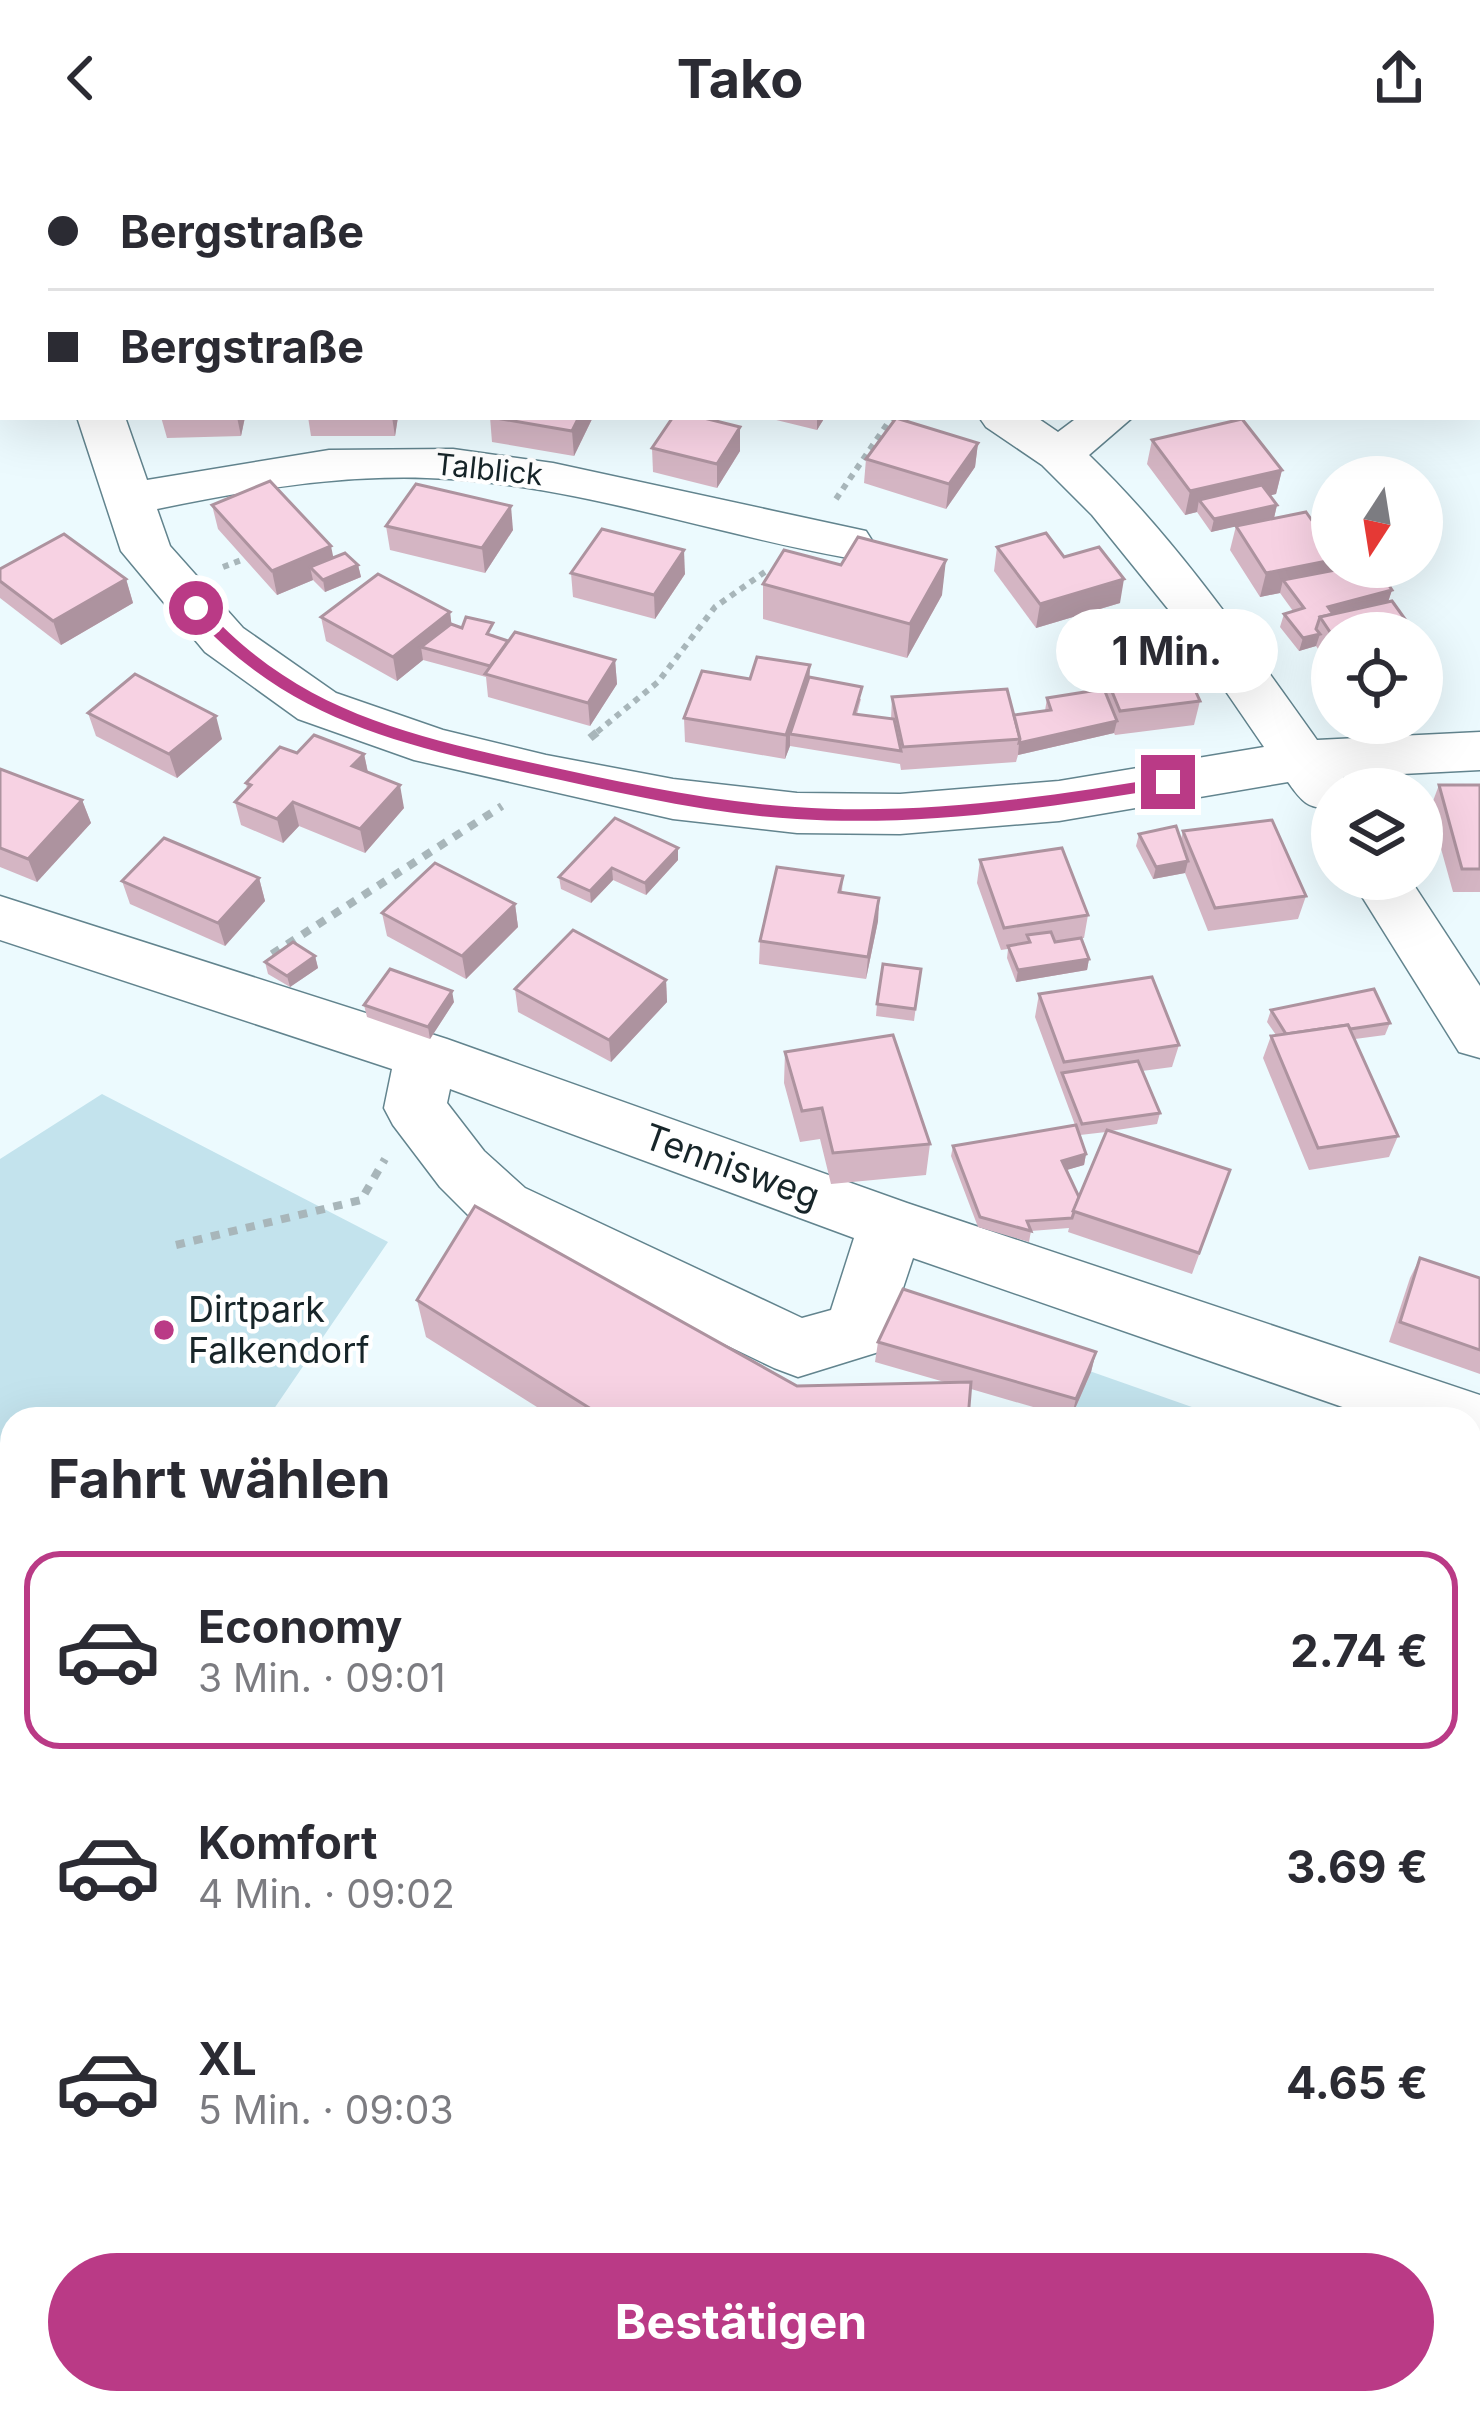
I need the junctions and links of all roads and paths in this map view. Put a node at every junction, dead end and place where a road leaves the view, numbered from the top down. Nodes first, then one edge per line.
1 (101, 420) edge
2 (890, 420) edge
3 (1008, 420) edge
4 (1105, 420) edge
5 (1059, 454) junction
6 (127, 500) junction
7 (831, 539) joint
8 (1480, 751) edge
9 (1391, 768) edge
10 (1311, 772) edge
11 (1311, 783) edge
12 (1393, 900) edge
13 (0, 918) edge
14 (1480, 1035) edge
15 (420, 1083) junction
16 (892, 1224) junction
17 (176, 1245) dead end
18 (1429, 1407) edge

1 - 6 street
2 - 7 path
3 - 5 street
4 - 5 street
5 - 10 street
6 - 7 street, Talblick
6 - 11 street
8 - 9 street
12 - 14 street
13 - 15 street, Tennisweg
15 - 16 street, Tennisweg
15 - 16 street
15 - 17 path
16 - 18 street, Tennisweg

